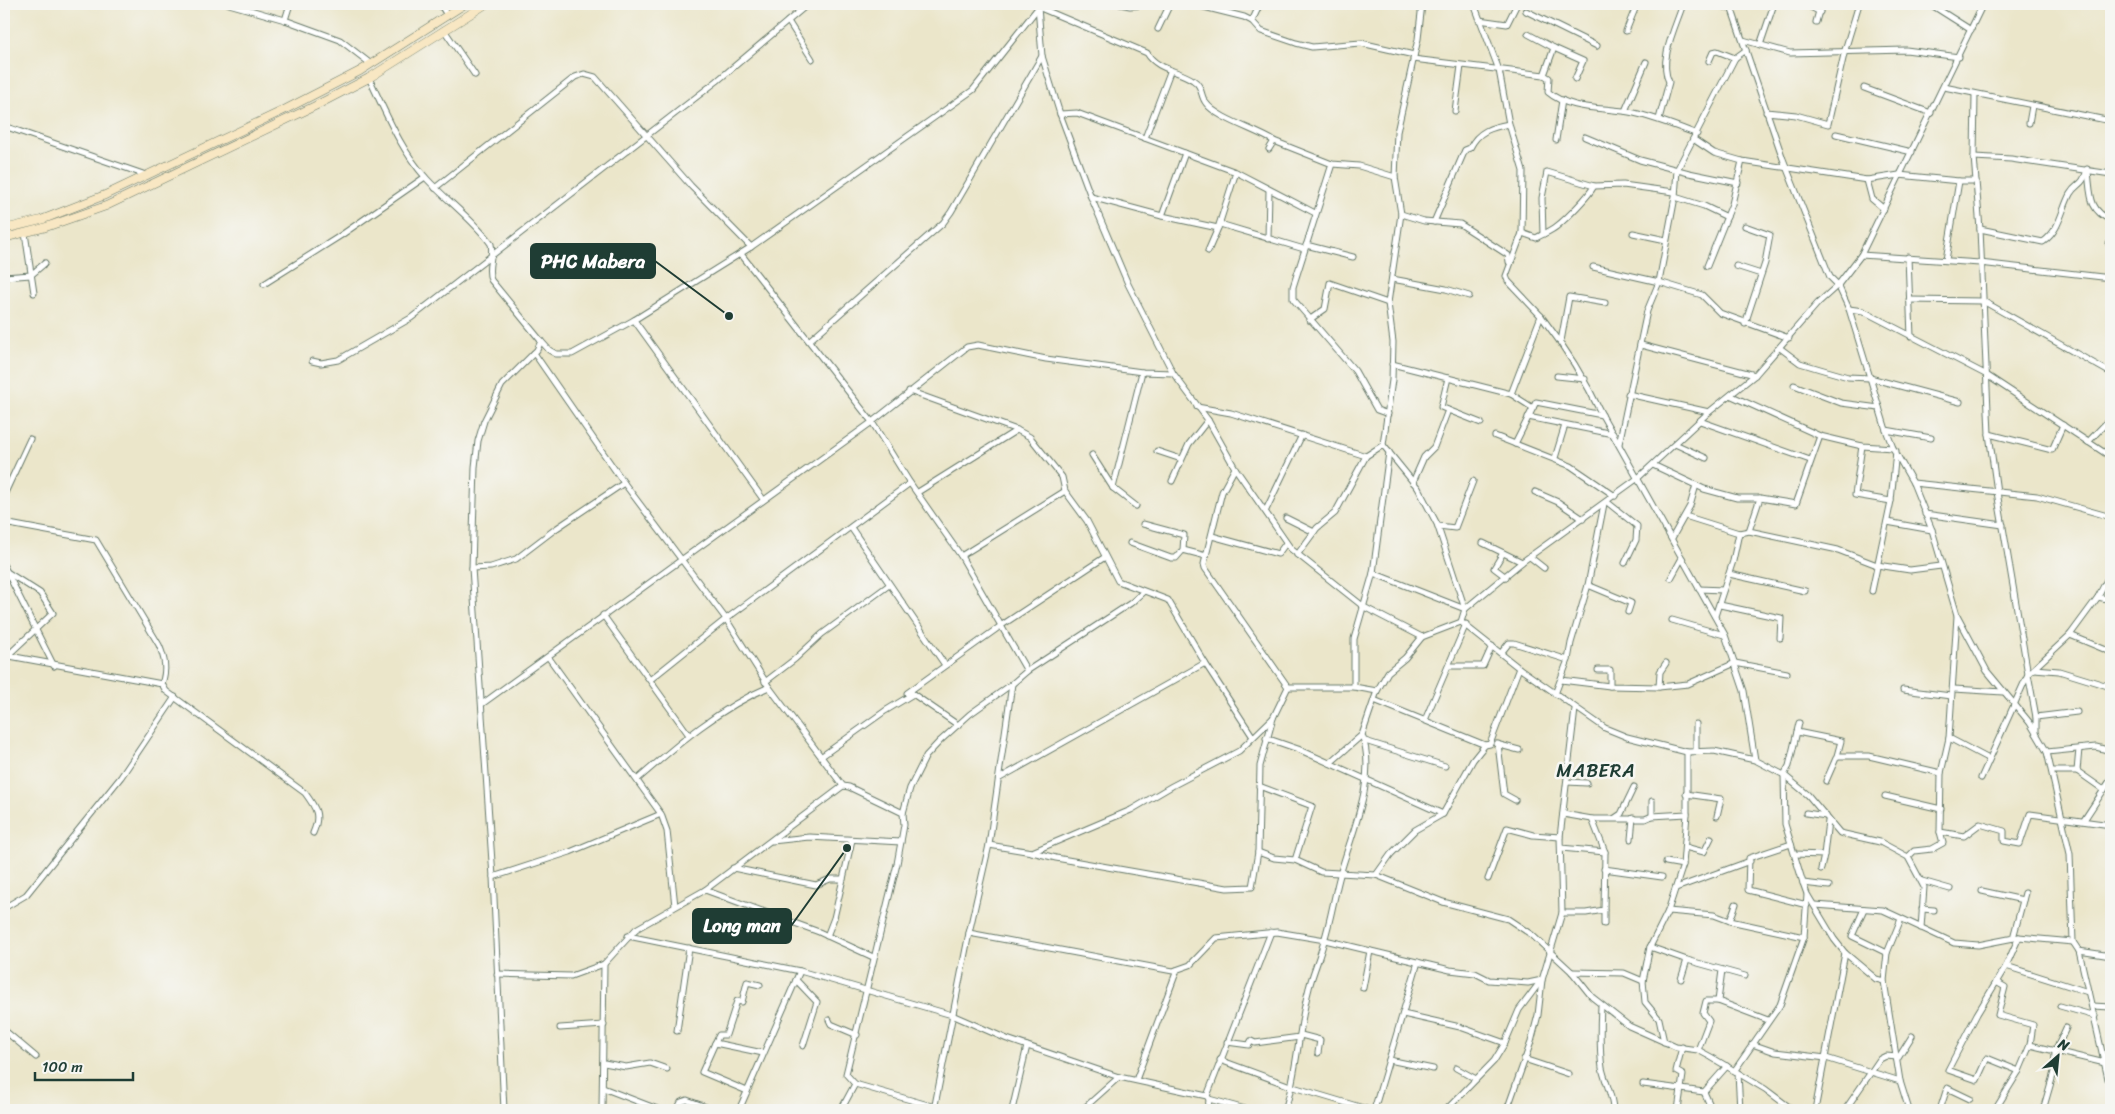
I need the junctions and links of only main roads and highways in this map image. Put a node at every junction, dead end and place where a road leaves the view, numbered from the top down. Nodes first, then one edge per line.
1 (465, 4) edge
2 (486, 4) edge
3 (4, 229) edge
4 (4, 238) edge

1 - 3 main road
2 - 4 main road

